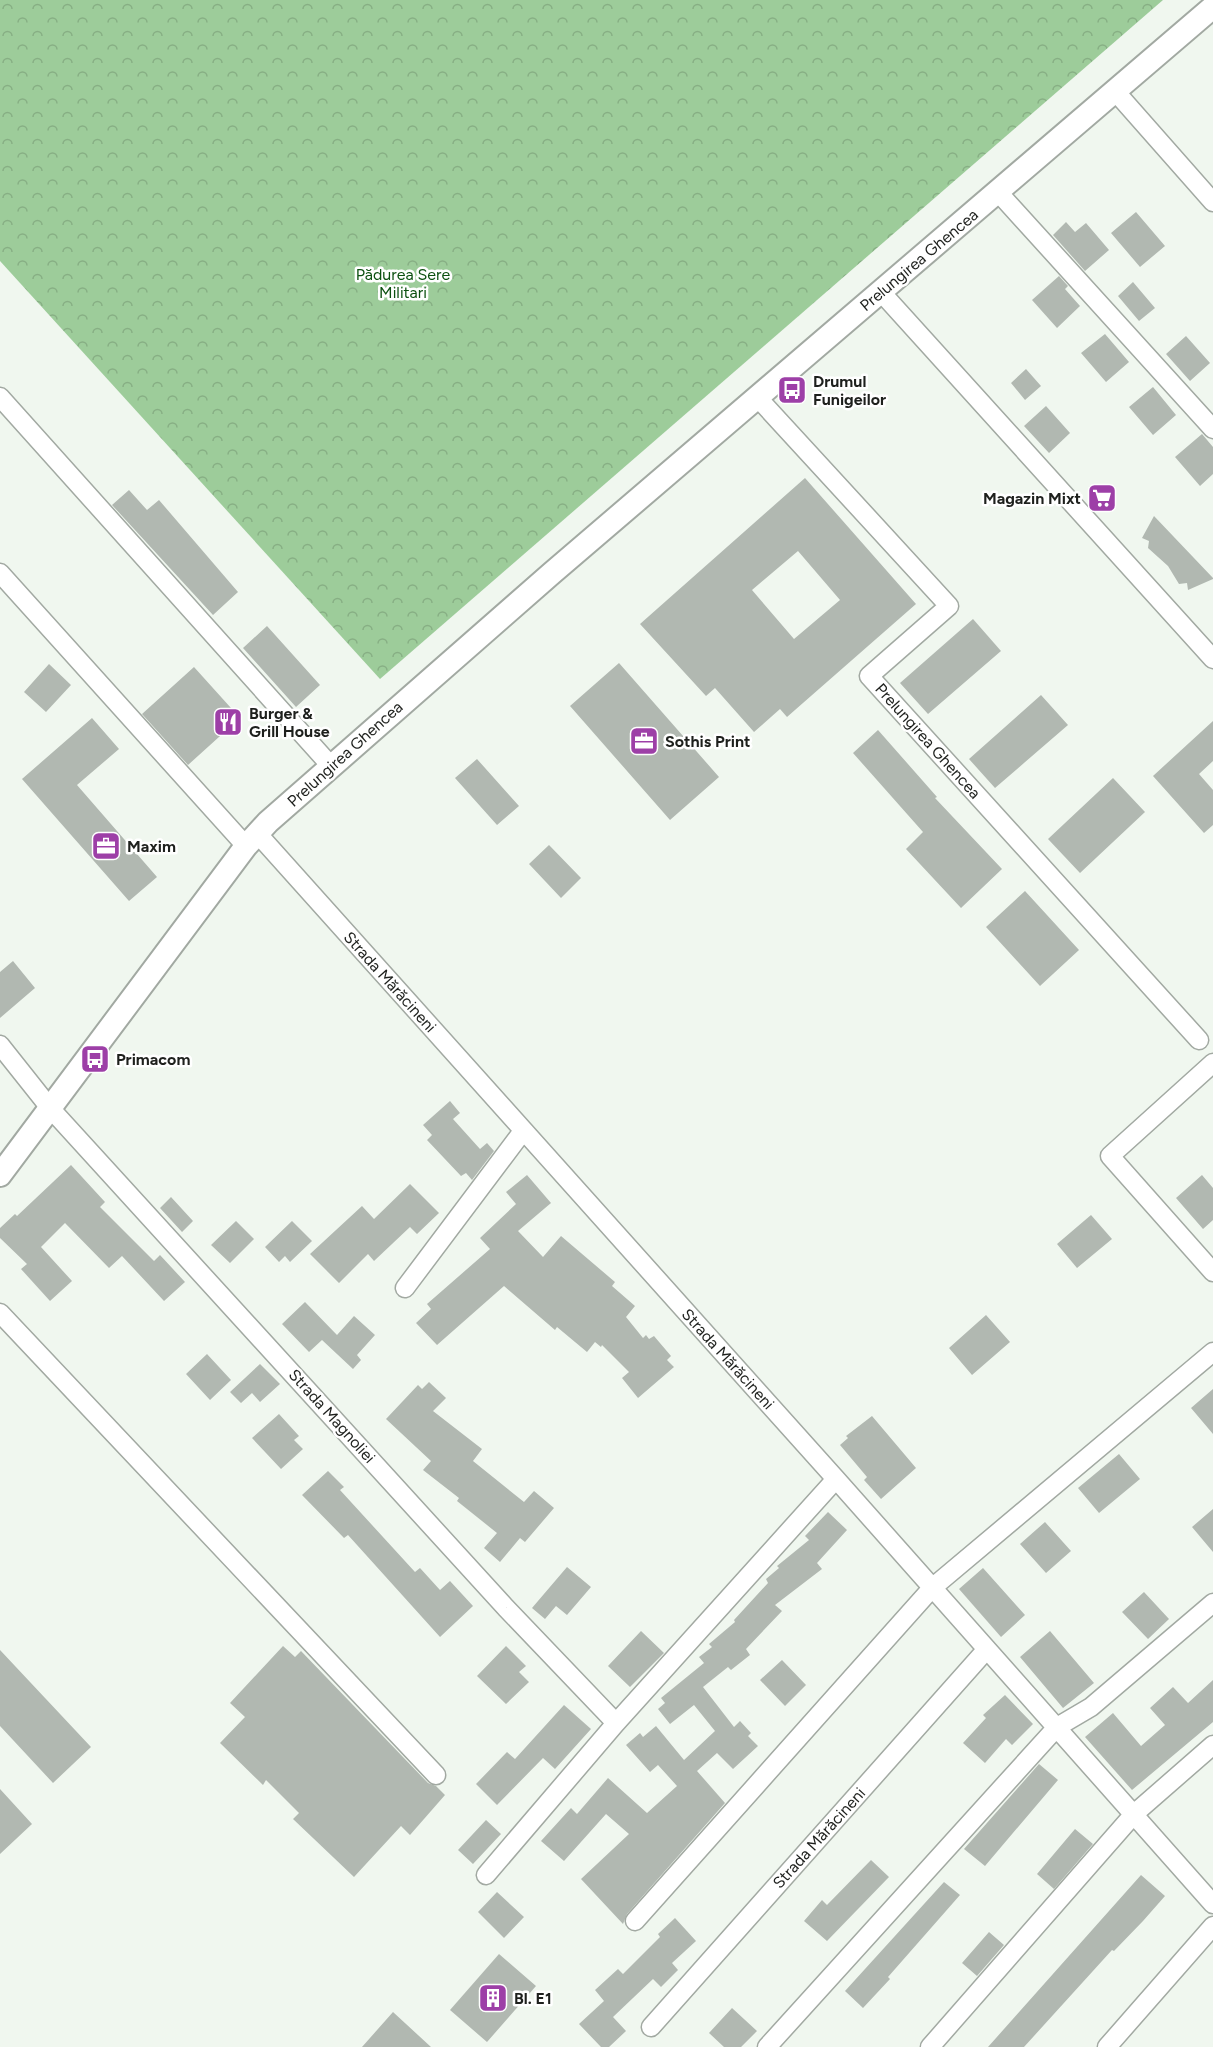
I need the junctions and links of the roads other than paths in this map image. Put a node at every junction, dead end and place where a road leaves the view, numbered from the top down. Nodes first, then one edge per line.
1 (1213, 7) edge
2 (1115, 92) junction
3 (998, 192) junction
4 (1213, 202) edge
5 (881, 292) junction
6 (0, 397) edge
7 (758, 398) junction
8 (1213, 429) edge
9 (0, 573) edge
10 (1213, 659) edge
11 (331, 766) junction
12 (252, 840) junction
13 (1199, 1040) dead end
14 (0, 1045) edge
15 (1213, 1063) edge
16 (50, 1108) junction
17 (523, 1131) junction
18 (0, 1175) edge
19 (1213, 1272) edge
20 (405, 1288) dead end
21 (0, 1314) edge
22 (1213, 1352) edge
23 (836, 1479) junction
24 (933, 1588) junction
25 (1213, 1603) edge
26 (987, 1649) junction
27 (616, 1724) junction
28 (1057, 1727) junction
29 (1213, 1745) edge
30 (436, 1775) dead end
31 (1134, 1814) junction
32 (486, 1875) dead end
33 (1213, 1904) edge
34 (635, 1921) dead end
35 (1213, 1926) edge
36 (651, 2027) dead end
37 (767, 2047) edge
38 (930, 2047) edge
39 (1107, 2047) edge

1 - 2 main road, Prelungirea Ghencea
2 - 3 main road, Prelungirea Ghencea
2 - 4 street
3 - 5 main road, Prelungirea Ghencea
3 - 8 street
5 - 7 main road, Prelungirea Ghencea
5 - 10 street
6 - 11 street
7 - 11 main road, Prelungirea Ghencea
7 - 13 street, Prelungirea Ghencea
9 - 12 street, Strada Mărăcineni
11 - 12 main road, Prelungirea Ghencea
12 - 16 main road, Prelungirea Ghencea
12 - 17 street, Strada Mărăcineni
14 - 16 street, Strada Magnoliei
15 - 19 street
16 - 18 main road, Prelungirea Ghencea
16 - 27 street, Strada Magnoliei
17 - 20 street
17 - 23 street, Strada Mărăcineni
21 - 30 street
22 - 24 street
23 - 24 street, Strada Mărăcineni
23 - 27 street
24 - 26 street, Strada Mărăcineni
24 - 34 street
25 - 28 street
26 - 28 street, Strada Mărăcineni
26 - 36 street, Strada Mărăcineni
27 - 32 street
28 - 31 street, Strada Mărăcineni
28 - 37 street
29 - 31 street
31 - 33 street, Strada Mărăcineni
31 - 38 street
35 - 39 street

